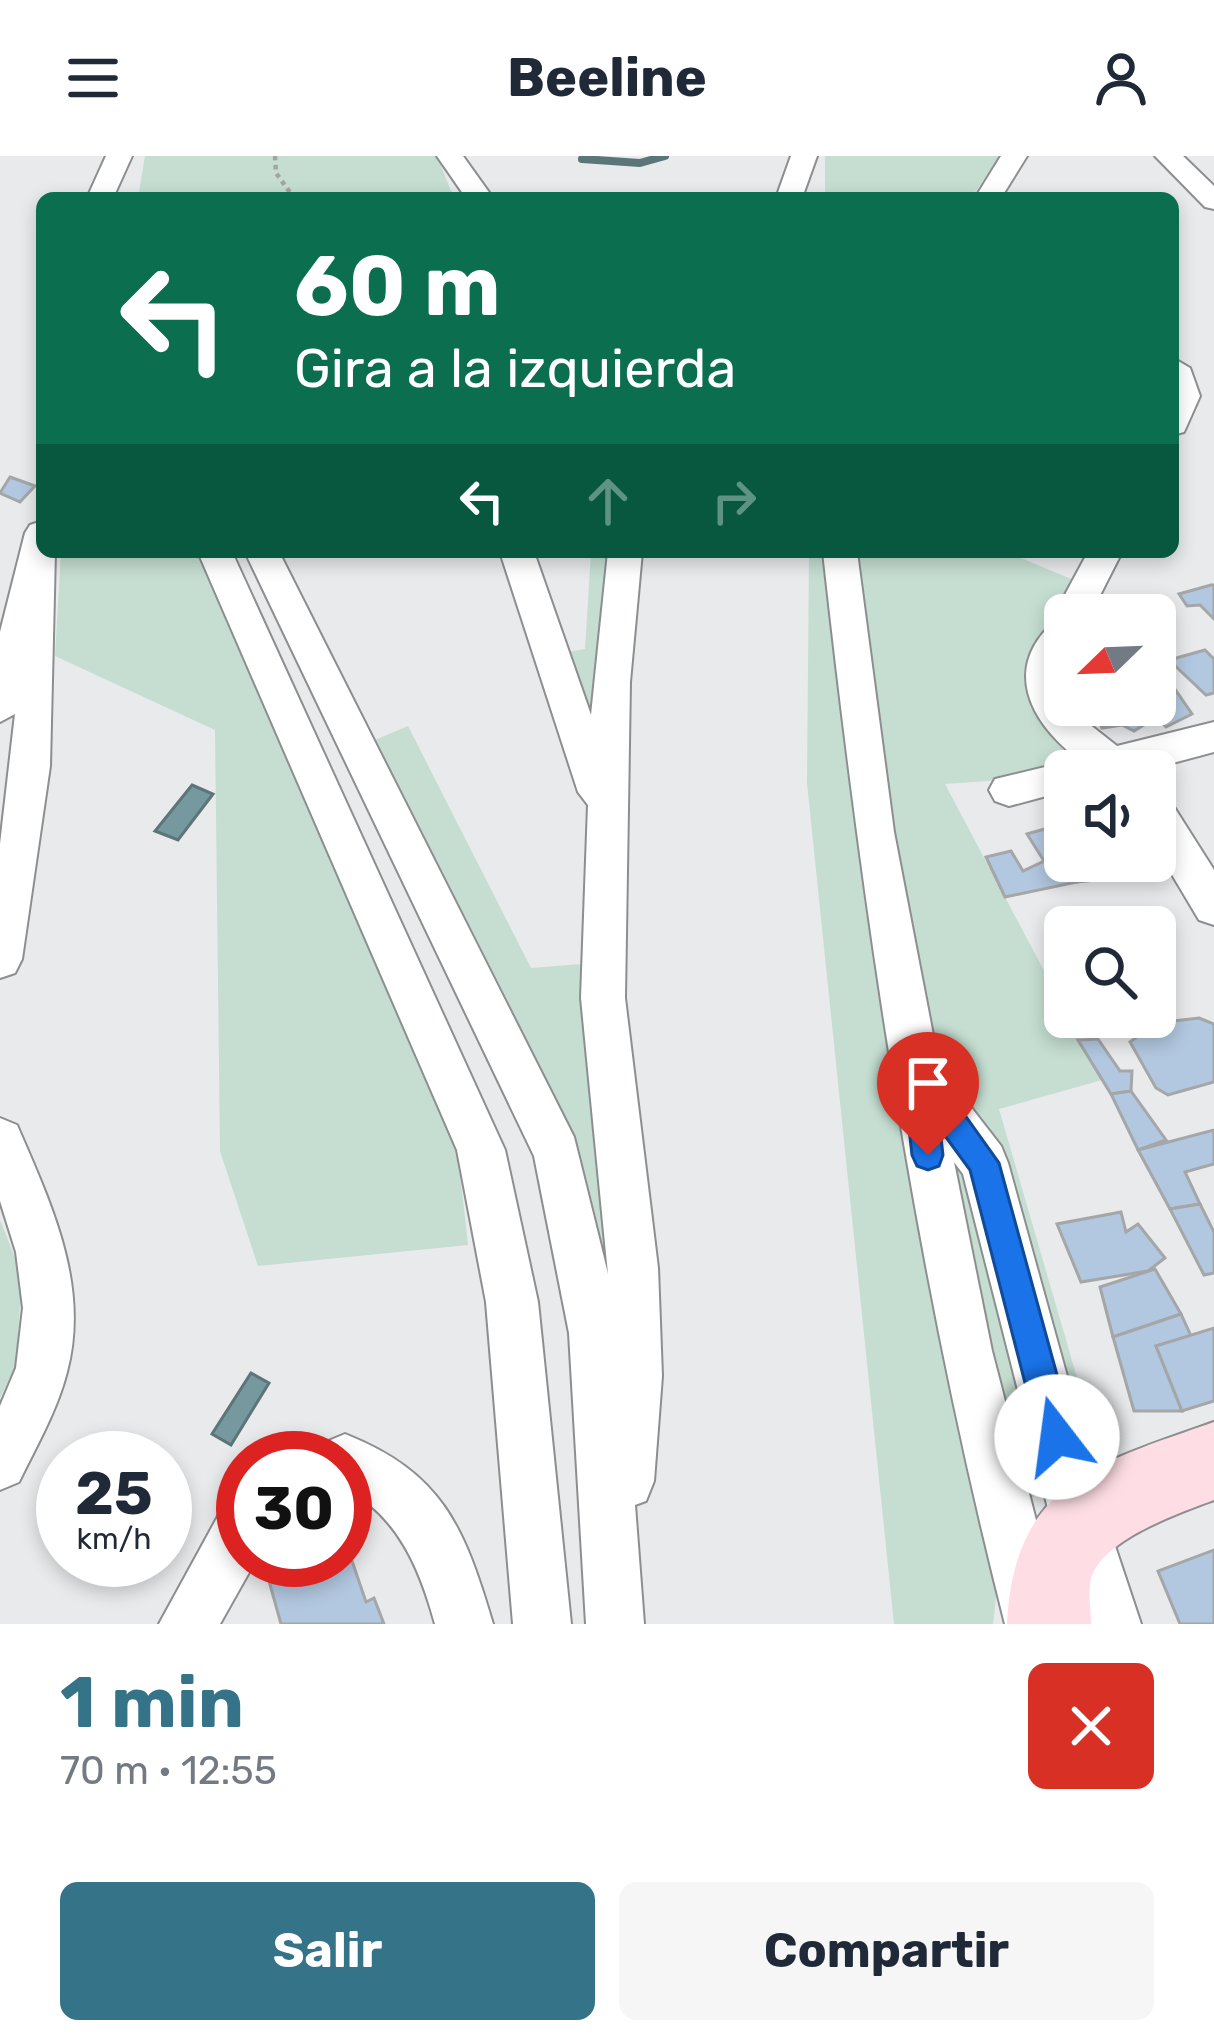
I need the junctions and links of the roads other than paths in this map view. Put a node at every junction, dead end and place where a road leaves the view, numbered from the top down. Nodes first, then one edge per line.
1 (119, 156) edge
2 (131, 156) edge
3 (450, 156) edge
4 (804, 156) edge
5 (1014, 156) edge
6 (1168, 156) edge
7 (103, 192) edge
8 (127, 192) edge
9 (475, 192) edge
10 (791, 192) edge
11 (992, 192) edge
12 (1214, 201) edge
13 (1214, 362) edge
14 (1179, 366) edge
15 (1179, 374) edge
16 (1179, 414) edge
17 (37, 558) edge
18 (39, 558) edge
19 (218, 558) edge
20 (265, 558) edge
21 (520, 558) edge
22 (624, 558) edge
23 (841, 558) edge
24 (1102, 558) edge
25 (1083, 594) edge
26 (0, 706) edge
27 (1067, 726) edge
28 (1214, 737) edge
29 (1089, 750) edge
30 (1166, 750) edge
31 (1044, 781) edge
32 (1009, 790) dead end
33 (606, 815) junction
34 (1176, 845) edge
35 (1214, 907) edge
36 (0, 959) edge
37 (918, 1075) junction
38 (0, 1141) edge
39 (1214, 1461) edge
40 (0, 1463) edge
41 (372, 1472) edge
42 (1081, 1528) junction
43 (216, 1575) edge
44 (615, 1613) edge
45 (188, 1624) edge
46 (464, 1624) edge
47 (542, 1624) edge
48 (1034, 1624) edge
49 (1049, 1624) edge
50 (1112, 1624) edge

1 - 7 street
2 - 8 street
3 - 9 street
4 - 10 street
5 - 11 street
6 - 12 street
13 - 14 street
15 - 16 street
17 - 26 street
18 - 36 street
19 - 47 street
20 - 44 street
21 - 33 street
22 - 33 street
23 - 37 street
24 - 25 street
27 - 29 street
28 - 30 street
31 - 32 street
33 - 44 street
34 - 35 street
37 - 42 street
37 - 48 street
38 - 40 street
39 - 42 main road
41 - 46 street
42 - 49 main road
42 - 50 street
43 - 45 street

